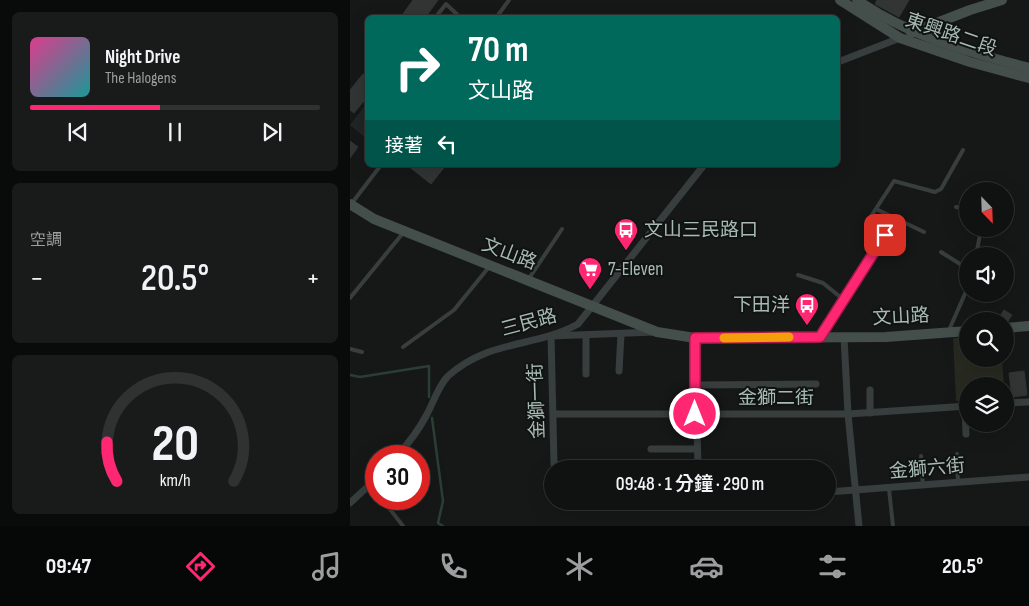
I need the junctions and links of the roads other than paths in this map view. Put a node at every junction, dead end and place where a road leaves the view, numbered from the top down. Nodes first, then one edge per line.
1 (509, 0) edge
2 (840, 0) edge
3 (857, 0) edge
4 (1002, 0) edge
5 (437, 15) edge
6 (458, 15) edge
7 (498, 15) edge
8 (913, 33) junction
9 (900, 38) junction
10 (840, 61) edge
11 (1029, 68) edge
12 (1029, 78) edge
13 (963, 150) dead end
14 (379, 167) edge
15 (702, 167) edge
16 (350, 204) edge
17 (956, 207) dead end
18 (959, 208) edge
19 (876, 209) junction
20 (562, 229) dead end
21 (405, 231) junction
22 (924, 232) dead end
23 (941, 252) dead end
24 (959, 263) edge
25 (490, 266) junction
26 (798, 274) dead end
27 (528, 280) junction
28 (350, 298) edge
29 (844, 300) junction
30 (961, 302) edge
31 (592, 307) junction
32 (1029, 326) edge
33 (1014, 327) edge
34 (959, 331) edge
35 (656, 332) junction
36 (948, 332) junction
37 (1029, 333) edge
38 (621, 334) junction
39 (586, 335) junction
40 (551, 336) junction
41 (820, 337) junction
42 (844, 337) junction
43 (695, 338) junction
44 (403, 347) dead end
45 (350, 349) edge
46 (362, 352) dead end
47 (618, 371) dead end
48 (586, 374) dead end
49 (695, 384) junction
50 (816, 384) dead end
51 (870, 390) dead end
52 (1029, 402) edge
53 (1014, 403) edge
54 (959, 407) edge
55 (870, 413) junction
56 (554, 414) junction
57 (695, 414) junction
58 (848, 414) junction
59 (406, 445) edge
60 (697, 448) junction
61 (651, 449) dead end
62 (957, 454) dead end
63 (920, 456) dead end
64 (554, 460) edge
65 (698, 460) edge
66 (1029, 477) edge
67 (958, 483) junction
68 (923, 486) junction
69 (889, 488) junction
70 (365, 490) edge
71 (856, 491) junction
72 (836, 492) edge
73 (350, 503) edge
74 (391, 510) edge
75 (403, 526) edge
76 (859, 526) edge
77 (893, 526) edge

1 - 7 lane
2 - 9 main road, 東興路二段
3 - 8 main road, 東興路二段
4 - 8 main road
5 - 6 lane
8 - 9 main road
8 - 11 main road, 東興路二段
9 - 10 street
9 - 12 main road, 東興路二段
13 - 19 lane
14 - 16 lane
15 - 31 street, 三民路
16 - 21 main road, 文山路
17 - 18 lane
19 - 22 lane
19 - 29 lane
20 - 27 lane
21 - 25 main road, 文山路
21 - 28 lane
23 - 24 lane
25 - 27 main road, 文山路
25 - 44 lane
26 - 29 lane
27 - 31 main road, 文山路
29 - 41 lane
30 - 36 lane
31 - 35 main road, 文山路
31 - 40 street, 三民路
32 - 33 main road
32 - 37 street
34 - 36 main road, 文山路
35 - 38 street, 文山路
35 - 43 main road, 文山路
36 - 42 main road, 文山路
38 - 39 street, 文山路
38 - 47 street
39 - 40 street, 文山路
39 - 48 street
40 - 56 street, 金獅一街
40 - 59 street, 三民路
41 - 42 main road, 文山路
41 - 43 main road, 文山路
42 - 58 street
43 - 49 street
45 - 46 lane
49 - 50 street
49 - 57 street
51 - 55 street
52 - 53 street
54 - 55 street, 金獅二街
55 - 58 street, 金獅二街
56 - 57 street, 金獅二街
56 - 64 street, 金獅一街
57 - 58 street, 金獅二街
57 - 60 street
58 - 71 street
60 - 61 street
60 - 65 street
62 - 67 lane
63 - 68 lane
66 - 67 street, 金獅六街
67 - 68 street, 金獅六街
68 - 69 street, 金獅六街
69 - 71 street, 金獅六街
69 - 77 lane
70 - 73 street
71 - 72 street, 金獅六街
71 - 76 street
74 - 75 lane

